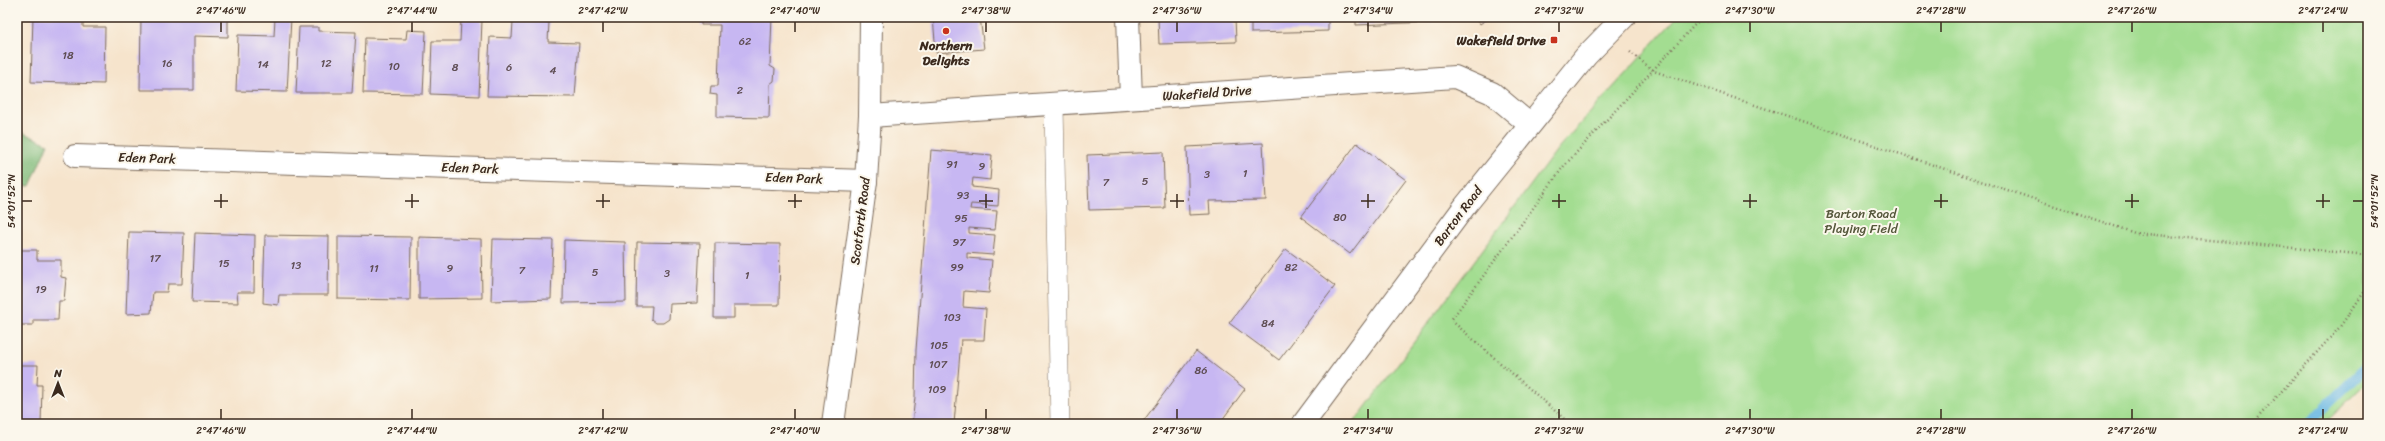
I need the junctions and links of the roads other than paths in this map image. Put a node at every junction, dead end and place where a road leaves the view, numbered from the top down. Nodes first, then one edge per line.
1 (872, 17) edge
2 (1128, 17) edge
3 (1624, 17) edge
4 (1131, 98) junction
5 (1054, 105) junction
6 (870, 116) junction
7 (1529, 124) junction
8 (75, 156) dead end
9 (866, 181) junction
10 (833, 424) edge
11 (1060, 424) edge
12 (1303, 424) edge

1 - 6 street, Scotforth Road
2 - 4 street
3 - 7 street, Barton Road
4 - 5 street, Wakefield Drive
4 - 7 street, Wakefield Drive
5 - 6 street, Wakefield Drive
5 - 11 lane
6 - 9 street, Scotforth Road
7 - 12 street, Barton Road
8 - 9 street, Eden Park
9 - 10 street, Scotforth Road

